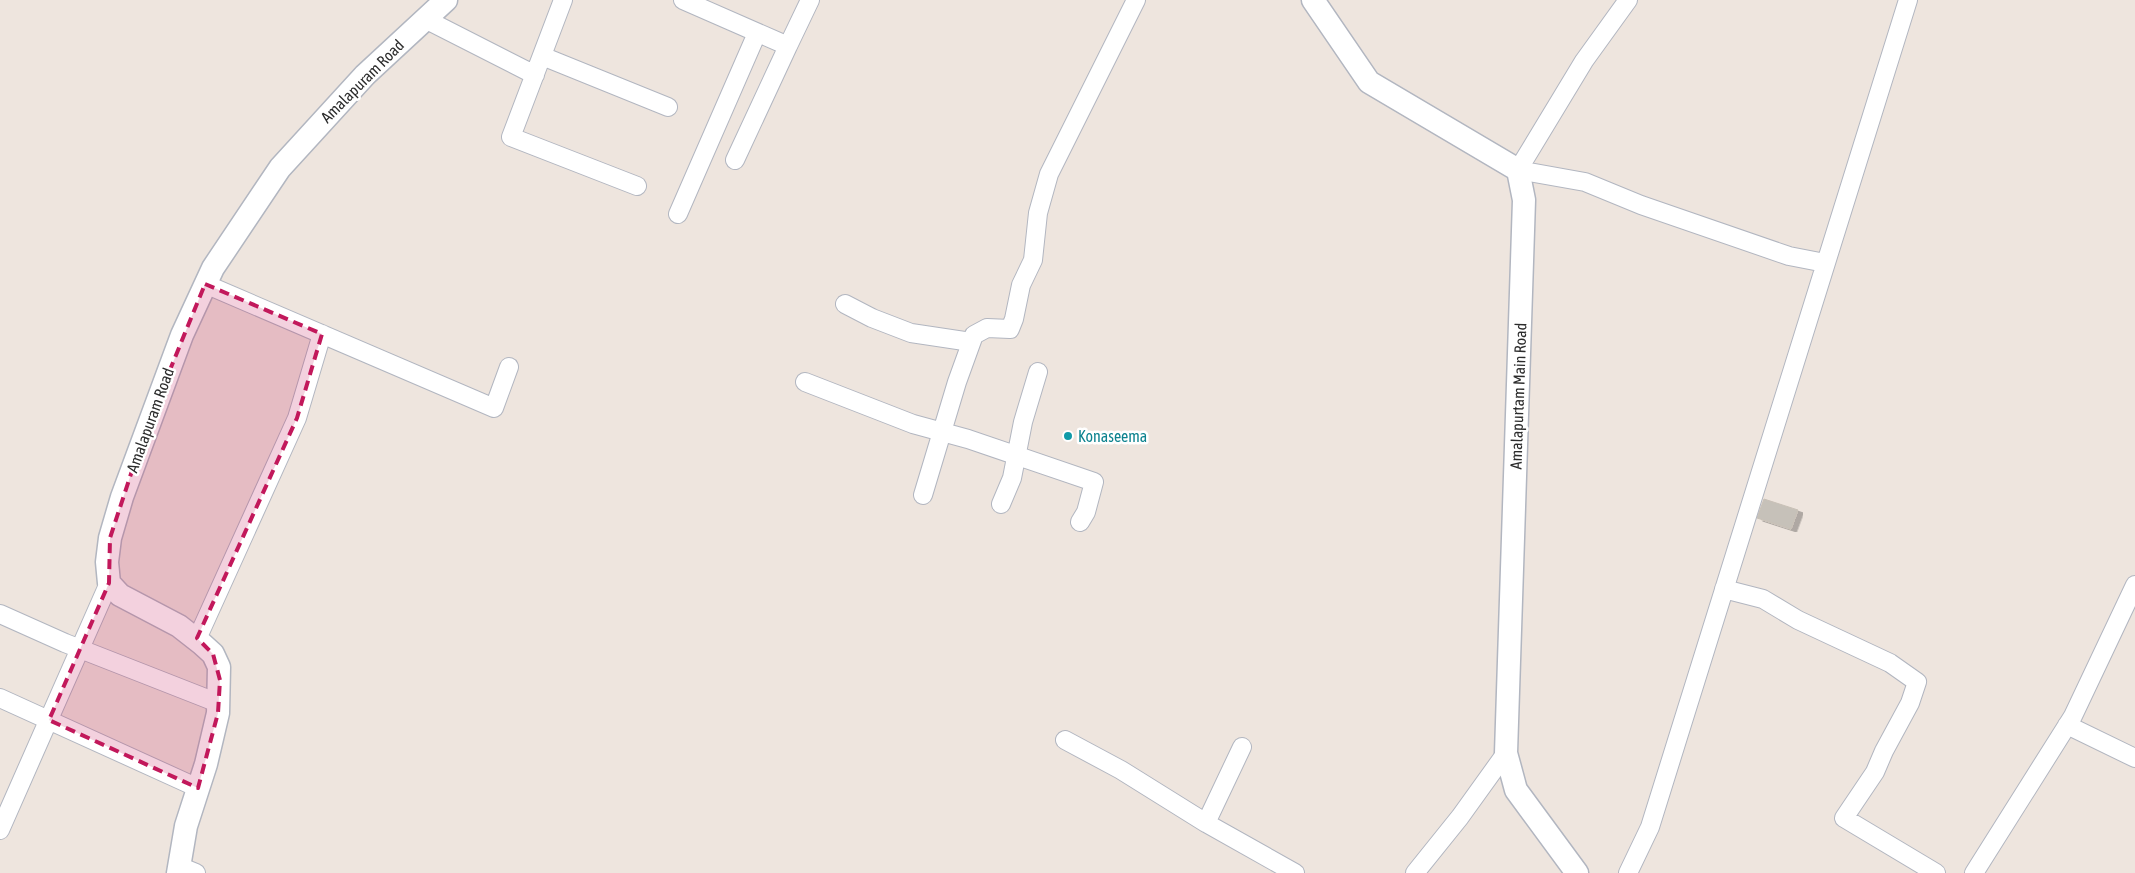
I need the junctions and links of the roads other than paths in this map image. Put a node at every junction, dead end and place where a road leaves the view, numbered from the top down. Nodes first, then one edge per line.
1 (446, 0) edge
2 (563, 0) edge
3 (684, 0) edge
4 (810, 0) edge
5 (1136, 0) edge
6 (1313, 0) edge
7 (1628, 0) edge
8 (1908, 0) edge
9 (425, 19) junction
10 (757, 33) junction
11 (788, 46) junction
12 (542, 56) junction
13 (535, 75) junction
14 (668, 107) dead end
15 (734, 160) dead end
16 (1518, 170) junction
17 (637, 186) dead end
18 (678, 214) dead end
19 (1826, 263) junction
20 (206, 284) junction
21 (845, 304) dead end
22 (322, 334) junction
23 (971, 342) junction
24 (509, 367) dead end
25 (1038, 372) dead end
26 (805, 382) dead end
27 (942, 431) junction
28 (1018, 456) junction
29 (923, 495) dead end
30 (1001, 504) dead end
31 (1080, 522) dead end
32 (109, 583) junction
33 (2135, 585) edge
34 (1724, 589) junction
35 (0, 614) edge
36 (197, 639) junction
37 (80, 649) junction
38 (0, 698) edge
39 (218, 703) junction
40 (48, 720) junction
41 (2067, 725) junction
42 (1065, 740) dead end
43 (1242, 747) dead end
44 (1506, 753) junction
45 (2135, 758) edge
46 (198, 788) junction
47 (1206, 824) junction
48 (0, 830) edge
49 (184, 871) edge
50 (1295, 873) edge
51 (1415, 873) edge
52 (1577, 873) edge
53 (1628, 873) edge
54 (1936, 873) edge
55 (1974, 873) edge

1 - 9 street, Amalapuram Road
2 - 12 street
3 - 10 street
4 - 11 street
5 - 23 street
6 - 16 street
7 - 16 street
8 - 19 street
9 - 13 street
9 - 20 street, Amalapuram Road
10 - 11 street
10 - 18 street
11 - 15 street
12 - 13 street
12 - 14 street
13 - 17 street
16 - 19 street
16 - 44 street, Amalapurtam Main Road
19 - 34 street
20 - 22 street
20 - 32 street, Amalapuram Road
21 - 23 street
22 - 24 street
22 - 36 street
23 - 27 street
25 - 28 street
26 - 27 street
27 - 28 street
27 - 29 street
28 - 30 street
28 - 31 street
32 - 36 street
32 - 37 street
33 - 41 street
34 - 53 street
34 - 54 street
35 - 37 street
36 - 39 street
37 - 39 street
37 - 40 street
38 - 40 street
39 - 46 street
40 - 46 street
40 - 48 street
41 - 45 street
41 - 55 street
42 - 47 street
43 - 47 street
44 - 51 street
44 - 52 street, Amalapurtam Main Road
46 - 49 street
47 - 50 street

